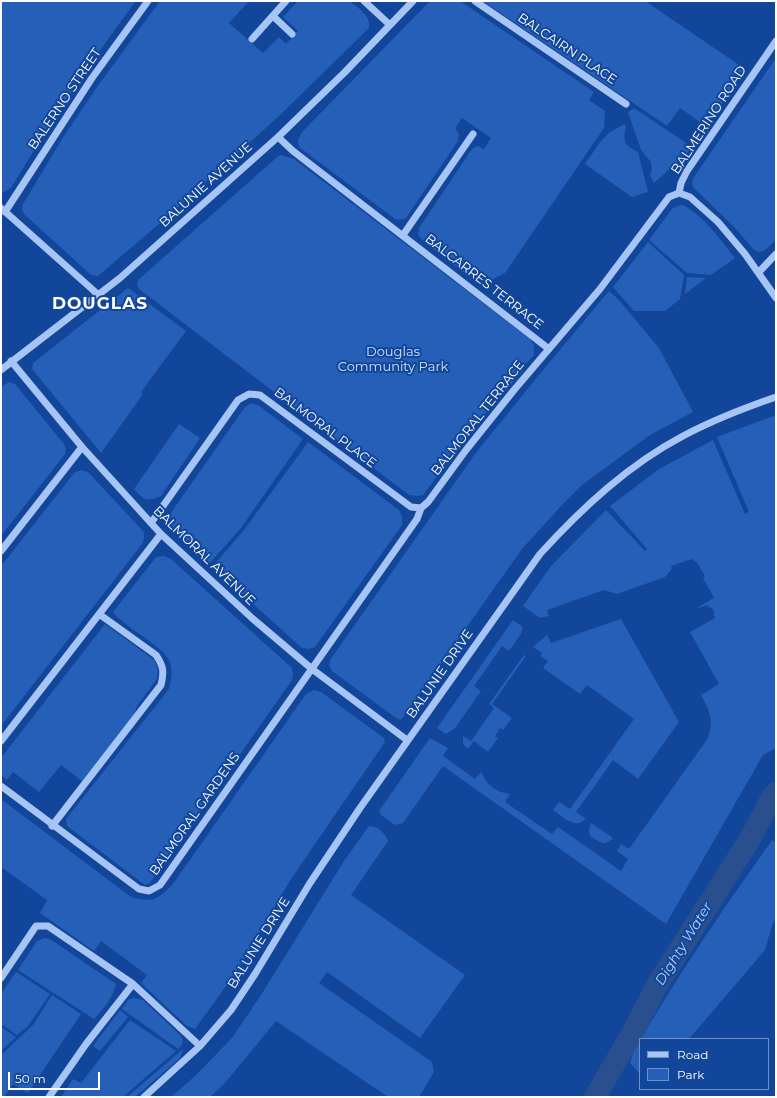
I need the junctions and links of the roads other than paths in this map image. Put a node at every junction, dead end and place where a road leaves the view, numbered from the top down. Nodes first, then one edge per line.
1 (148, 1) edge
2 (286, 1) edge
3 (364, 1) edge
4 (413, 1) edge
5 (475, 1) edge
6 (273, 16) junction
7 (390, 25) junction
8 (292, 34) dead end
9 (252, 39) dead end
10 (776, 41) edge
11 (626, 104) dead end
12 (473, 134) dead end
13 (278, 137) junction
14 (679, 194) junction
15 (3, 210) edge
16 (403, 235) junction
17 (776, 254) edge
18 (758, 272) junction
19 (98, 295) junction
20 (776, 298) edge
21 (549, 349) junction
22 (11, 361) junction
23 (1, 370) edge
24 (776, 397) edge
25 (82, 447) junction
26 (421, 508) junction
27 (151, 523) junction
28 (161, 534) junction
29 (1, 551) edge
30 (99, 614) junction
31 (312, 669) junction
32 (407, 740) junction
33 (1, 741) edge
34 (1, 786) edge
35 (52, 826) junction
36 (1, 978) edge
37 (133, 984) junction
38 (200, 1046) junction
39 (49, 1097) edge
40 (144, 1097) edge

1 - 15 street, BALERNO STREET
2 - 6 street
3 - 7 street
4 - 7 street, BALUNIE AVENUE
5 - 11 street, BALCAIRN PLACE
6 - 8 street
6 - 9 street
7 - 13 street, BALUNIE AVENUE
10 - 14 street, BALMERINO ROAD
12 - 16 street
13 - 16 street, BALCARRES TERRACE
13 - 19 street, BALUNIE AVENUE
14 - 18 street, BALMERINO ROAD
14 - 21 street, BALMORAL TERRACE
15 - 19 street
16 - 21 street, BALCARRES TERRACE
17 - 18 street
18 - 20 street, BALMERINO ROAD
19 - 22 street, BALUNIE AVENUE
21 - 26 street, BALMORAL TERRACE
22 - 23 street, BALUNIE AVENUE
22 - 25 street, BALMORAL AVENUE
24 - 32 street, BALUNIE DRIVE
25 - 27 street, BALMORAL AVENUE
25 - 29 street
26 - 27 street, BALMORAL PLACE
26 - 31 street, BALMORAL TERRACE
27 - 28 street, BALMORAL AVENUE
28 - 30 street
28 - 31 street, BALMORAL AVENUE
30 - 33 street
30 - 35 street
31 - 32 street, BALMORAL AVENUE
31 - 35 street, BALMORAL GARDENS
32 - 38 street, BALUNIE DRIVE
34 - 35 street, BALMORAL GARDENS
36 - 37 street
37 - 38 street
37 - 39 street
38 - 40 street, BALUNIE DRIVE

